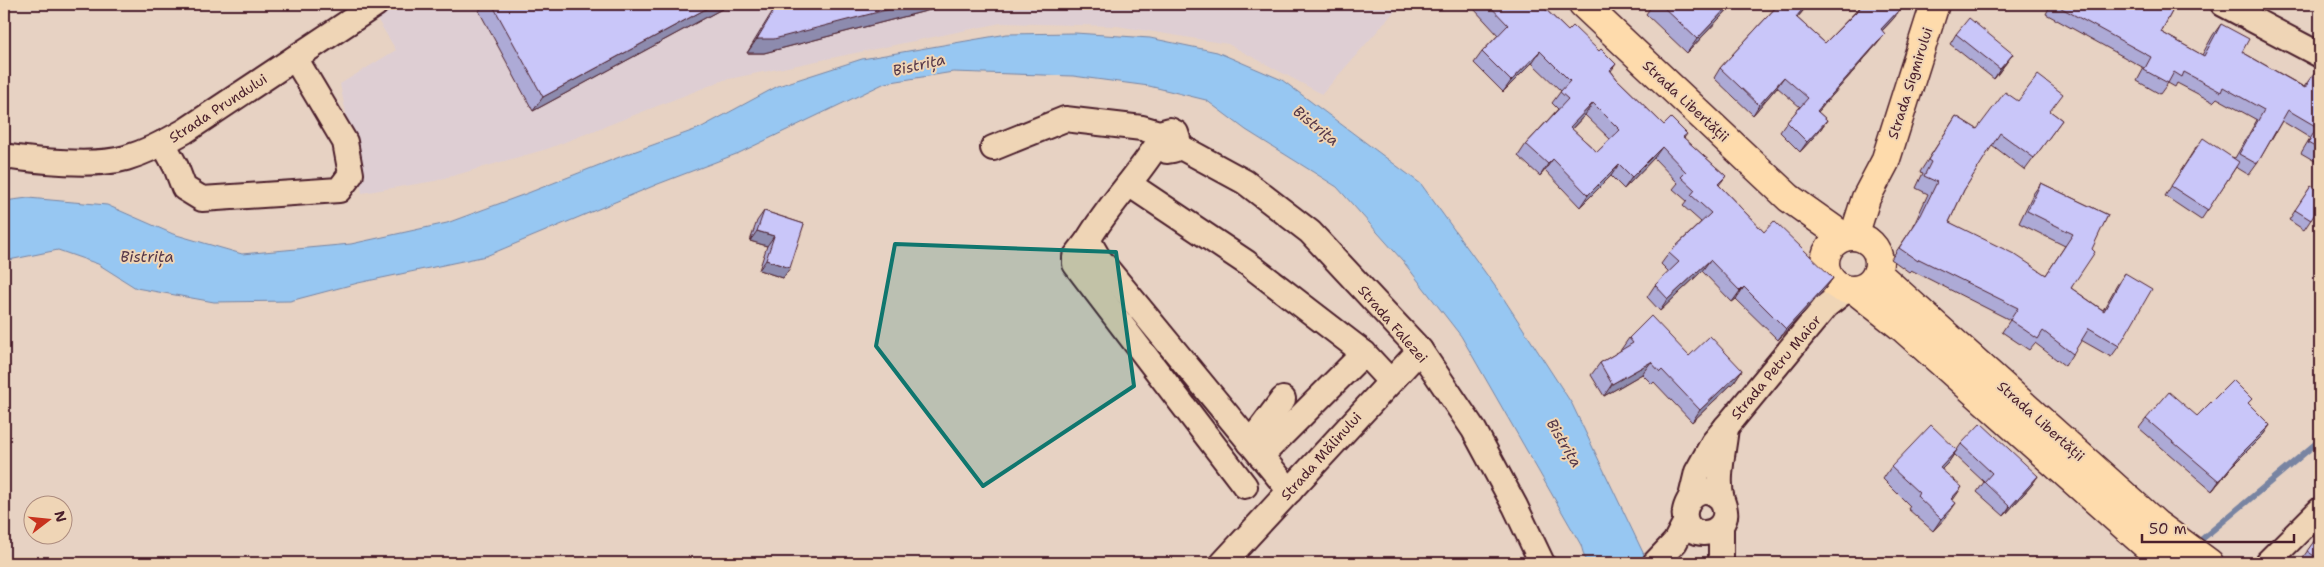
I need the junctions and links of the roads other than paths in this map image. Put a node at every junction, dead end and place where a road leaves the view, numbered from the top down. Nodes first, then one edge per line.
1 (1584, 4) edge
2 (1935, 4) edge
3 (2223, 4) edge
4 (357, 8) edge
5 (2320, 55) edge
6 (295, 58) junction
7 (163, 143) junction
8 (1164, 143) junction
9 (993, 148) dead end
10 (4, 156) edge
11 (1136, 176) junction
12 (1789, 198) junction
13 (1088, 240) junction
14 (1862, 248) junction
15 (1837, 285) junction
16 (1420, 350) junction
17 (1364, 353) junction
18 (1390, 381) junction
19 (1283, 399) dead end
20 (1726, 427) junction
21 (1256, 449) junction
22 (1245, 486) dead end
23 (1290, 491) junction
24 (1691, 496) junction
25 (1722, 500) junction
26 (2320, 510) edge
27 (1701, 528) junction
28 (1667, 551) edge
29 (2164, 552) edge
30 (1720, 562) edge
31 (1223, 563) edge
32 (1542, 563) edge
33 (2208, 563) edge
34 (2267, 563) edge

1 - 12 main road, Strada Libertății
2 - 14 main road, Strada Sigmirului
3 - 5 street
4 - 6 street, Strada Prundului
6 - 7 street, Strada Prundului
6 - 7 street
7 - 10 street, Strada Prundului
8 - 9 street, Strada Falezei
8 - 11 street
8 - 16 street, Strada Falezei
11 - 13 street
11 - 17 street
12 - 14 main road, Strada Libertății
12 - 15 main road, Strada Libertății
13 - 21 street
13 - 22 street
14 - 15 main road
14 - 15 main road
14 - 29 main road, Strada Libertății
15 - 20 street, Strada Petru Maior
15 - 29 main road, Strada Libertății
16 - 18 street, Strada Mălinului
16 - 32 street, Strada Falezei
17 - 18 street
17 - 21 street
18 - 23 street, Strada Mălinului
19 - 21 street
20 - 24 street, Strada Petru Maior
20 - 25 street, Strada Petru Maior
21 - 23 street
23 - 31 street, Strada Mălinului
24 - 25 street
24 - 27 street
25 - 27 street
26 - 34 street
27 - 28 street
27 - 30 street
29 - 33 main road, Strada Libertății

